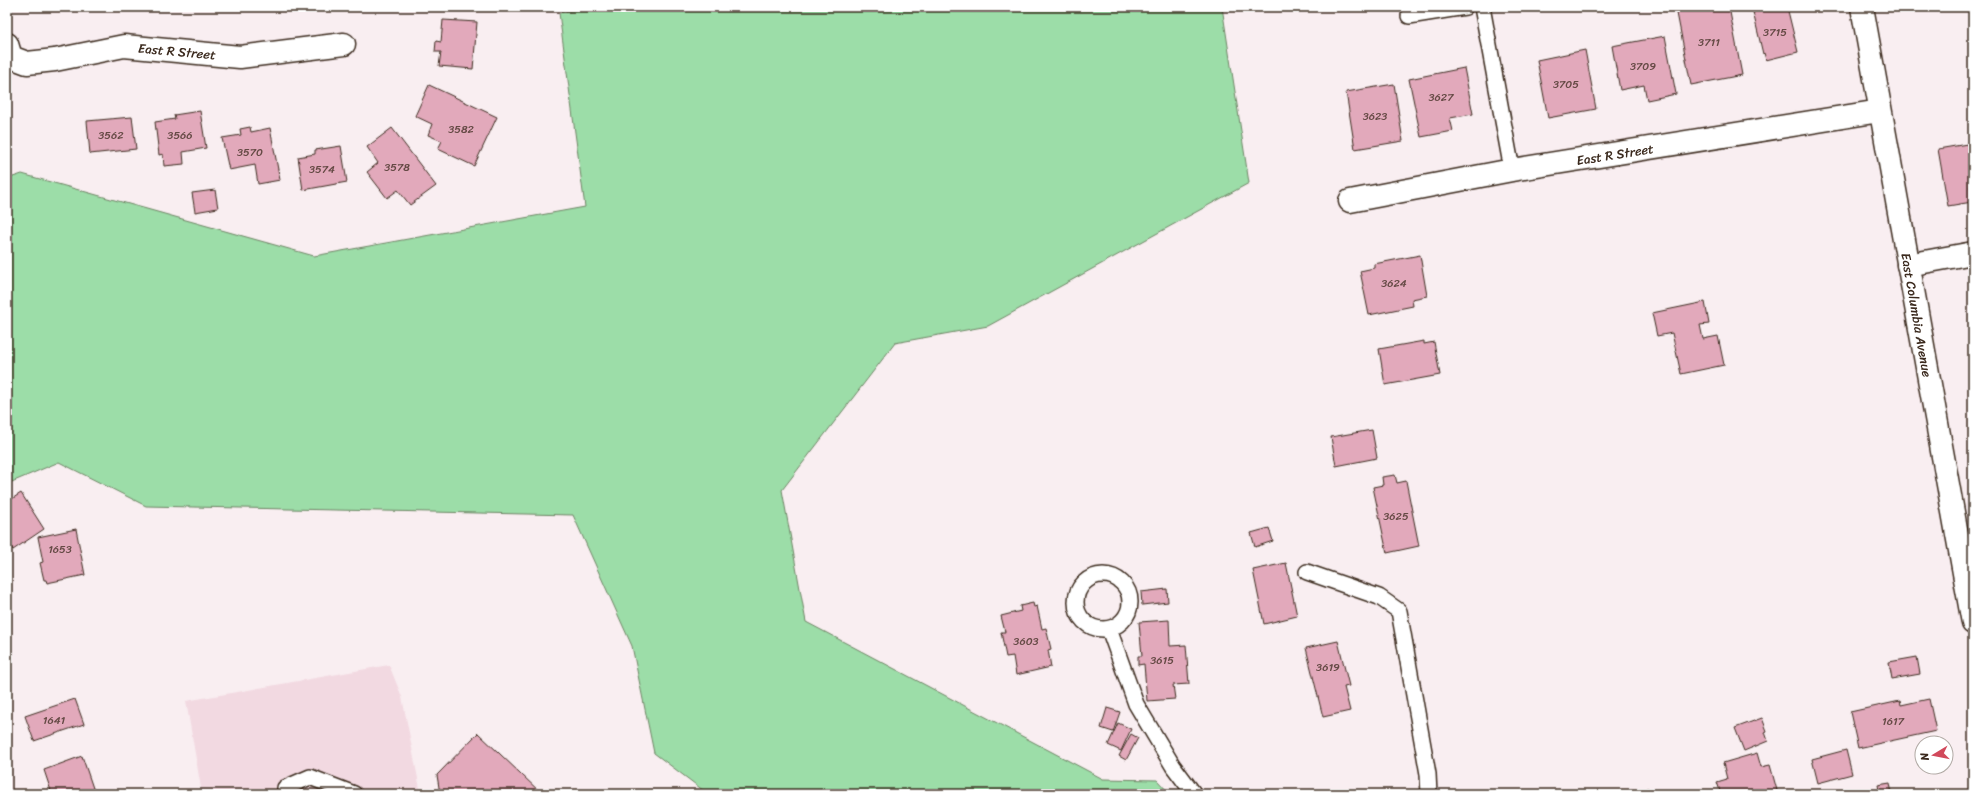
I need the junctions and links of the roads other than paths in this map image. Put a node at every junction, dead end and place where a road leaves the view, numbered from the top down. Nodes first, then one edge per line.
1 (1465, 7) edge
2 (1482, 7) edge
3 (1862, 7) edge
4 (1409, 16) dead end
5 (344, 44) dead end
6 (9, 50) edge
7 (1880, 111) junction
8 (1512, 170) junction
9 (1350, 201) dead end
10 (1973, 253) edge
11 (1908, 265) junction
12 (1307, 572) dead end
13 (1973, 624) edge
14 (1109, 630) dead end
15 (284, 794) edge
16 (354, 794) edge
17 (1194, 794) edge
18 (1429, 794) edge

1 - 4 lane
2 - 8 lane
3 - 7 street, East Columbia Avenue
5 - 6 street, East R Street
7 - 8 street, East R Street
7 - 11 street, East Columbia Avenue
8 - 9 street, East R Street
10 - 11 street
11 - 13 street, East Columbia Avenue
12 - 18 lane
14 - 17 lane
15 - 16 lane

